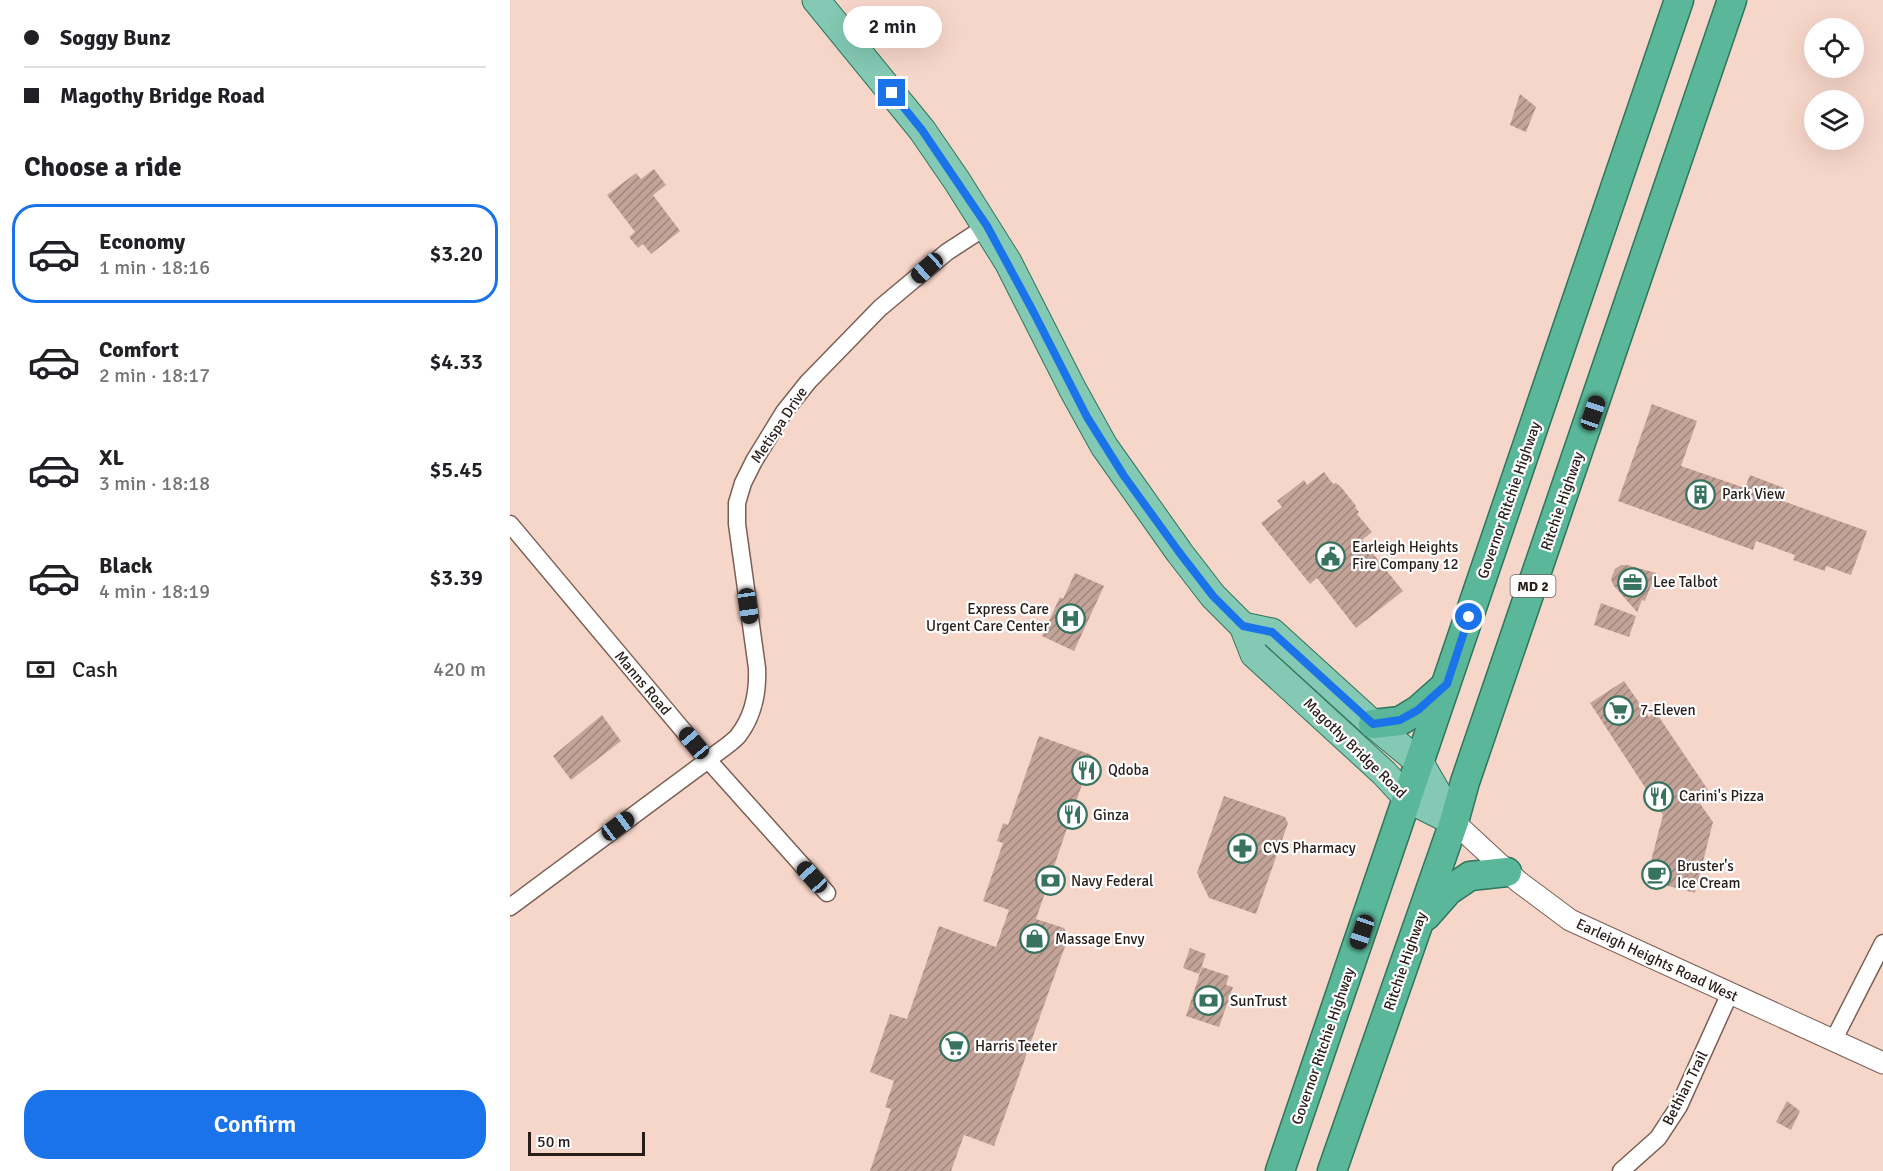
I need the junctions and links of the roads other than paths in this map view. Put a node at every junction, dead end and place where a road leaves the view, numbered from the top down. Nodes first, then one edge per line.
1 (816, 0) edge
2 (1679, 0) edge
3 (1732, 0) edge
4 (987, 226) junction
5 (510, 524) edge
6 (1243, 626) junction
7 (1447, 684) junction
8 (1373, 724) junction
9 (708, 760) junction
10 (1420, 763) junction
11 (1408, 799) junction
12 (1454, 822) junction
13 (1507, 872) junction
14 (827, 894) dead end
15 (510, 907) edge
16 (1417, 927) junction
17 (1883, 943) edge
18 (1730, 993) junction
19 (1833, 1041) junction
20 (1883, 1063) edge
21 (1280, 1171) edge
22 (1332, 1171) edge
23 (1621, 1171) edge

1 - 4 main road, Magothy Bridge Road
2 - 7 highway, Governor Ritchie Highway
3 - 12 highway, Ritchie Highway / MD 2
4 - 6 main road, Magothy Bridge Road
4 - 9 street, Metispa Drive
5 - 9 street, Manns Road
6 - 8 main road, Magothy Bridge Road
6 - 11 main road, Magothy Bridge Road
7 - 8 highway
7 - 10 highway, Governor Ritchie Highway
8 - 10 main road, Magothy Bridge Road
9 - 14 street, Manns Road
9 - 15 street, Metispa Drive
10 - 11 highway, Governor Ritchie Highway
10 - 12 main road, Magothy Bridge Road
11 - 12 main road, Magothy Bridge Road
11 - 21 highway, Governor Ritchie Highway
12 - 13 street, Earleigh Heights Road West
12 - 16 highway, Ritchie Highway / MD 2
13 - 16 highway
13 - 18 street, Earleigh Heights Road West
16 - 22 highway, Ritchie Highway / MD 2
17 - 19 street
18 - 19 street, Earleigh Heights Road West
18 - 23 street, Bethian Trail
19 - 20 street, Earleigh Heights Road West

